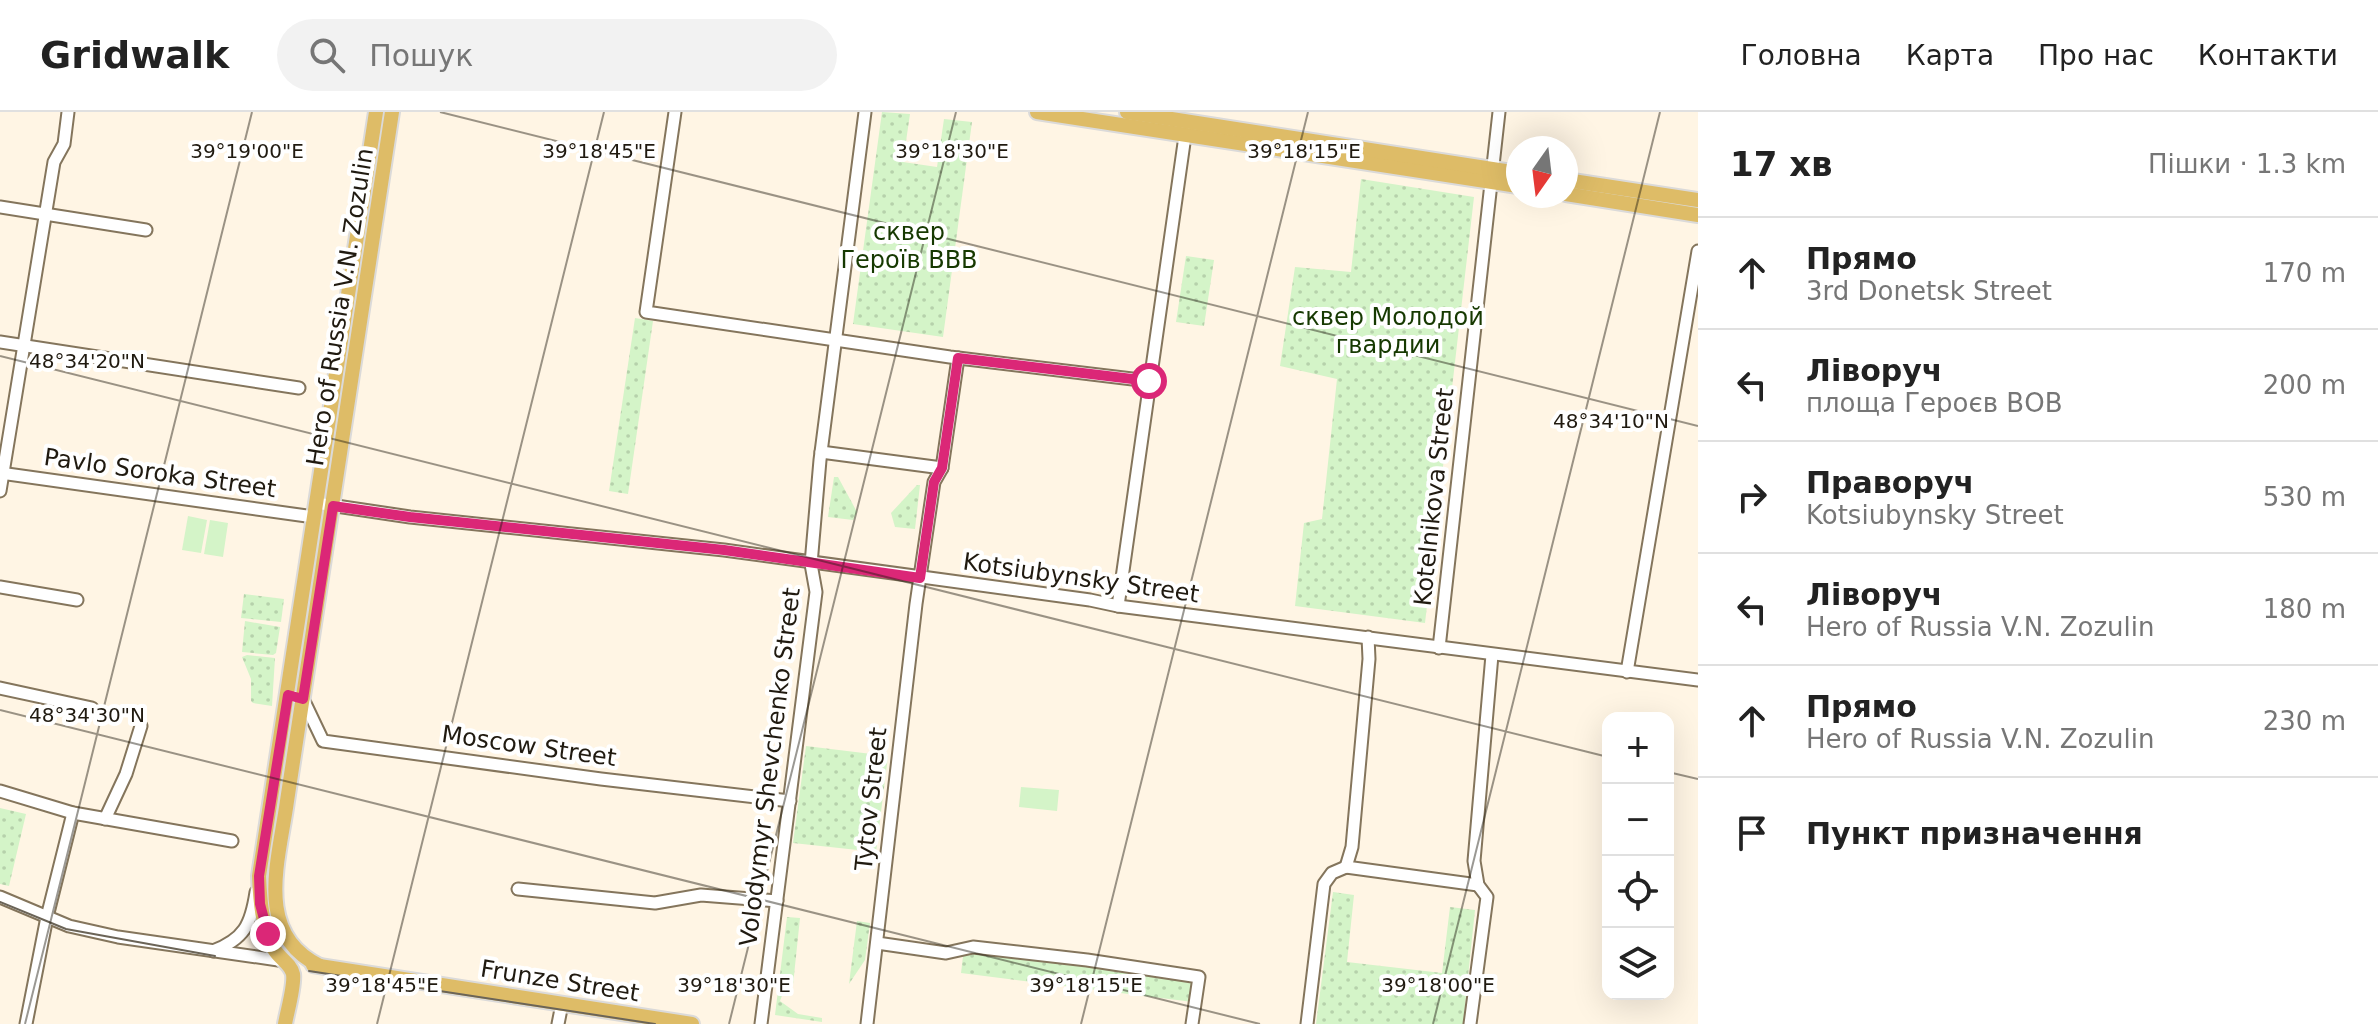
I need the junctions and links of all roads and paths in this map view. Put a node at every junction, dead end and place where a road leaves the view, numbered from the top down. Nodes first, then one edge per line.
1 (68, 112) edge
2 (376, 112) edge
3 (392, 112) edge
4 (675, 112) edge
5 (865, 112) edge
6 (1037, 112) edge
7 (1127, 112) edge
8 (1499, 112) edge
9 (1185, 136) junction
10 (1506, 174) edge
11 (1492, 176) junction
12 (1506, 181) edge
13 (1578, 182) edge
14 (1578, 196) edge
15 (1698, 200) edge
16 (0, 207) edge
17 (46, 214) junction
18 (1698, 215) edge
19 (146, 230) dead end
20 (1698, 251) edge
21 (835, 340) junction
22 (0, 342) edge
23 (25, 346) junction
24 (958, 358) junction
25 (1149, 381) junction
26 (299, 388) dead end
27 (821, 452) junction
28 (942, 468) junction
29 (2, 473) edge
30 (0, 491) edge
31 (333, 506) junction
32 (315, 510) junction
33 (811, 564) junction
34 (920, 578) junction
35 (0, 587) edge
36 (77, 600) dead end
37 (1118, 606) junction
38 (1368, 637) junction
39 (1439, 648) junction
40 (1492, 655) junction
41 (1627, 672) junction
42 (1698, 680) edge
43 (0, 688) edge
44 (295, 697) junction
45 (92, 708) dead end
46 (141, 726) dead end
47 (0, 791) edge
48 (790, 801) junction
49 (73, 813) junction
50 (105, 819) junction
51 (232, 841) dead end
52 (1346, 867) junction
53 (259, 876) junction
54 (1478, 885) junction
55 (518, 889) dead end
56 (0, 897) edge
57 (777, 901) junction
58 (47, 917) junction
59 (877, 943) junction
60 (213, 951) junction
61 (285, 961) junction
62 (320, 966) junction
63 (562, 1004) junction
64 (26, 1024) edge
65 (285, 1024) edge
66 (558, 1024) edge
67 (692, 1024) edge
68 (761, 1024) edge
69 (867, 1024) edge
70 (1192, 1024) edge
71 (1307, 1024) edge
72 (1470, 1024) edge

1 - 17 street
2 - 32 main road, Hero of Russia V.N. Zozulin
3 - 31 main road, Hero of Russia V.N. Zozulin
4 - 21 street
5 - 21 street, Volodymyr Shevchenko Street
6 - 9 main road
7 - 11 main road
8 - 11 street, Kotelnikova Street
9 - 11 main road
9 - 25 street
10 - 11 main road
11 - 12 main road
11 - 39 street, Kotelnikova Street
13 - 15 main road
14 - 18 main road
16 - 17 street
17 - 19 street
17 - 23 street
20 - 41 street
21 - 24 street
21 - 27 street, Volodymyr Shevchenko Street
22 - 23 street
23 - 26 street
23 - 29 street
24 - 25 street
24 - 28 street, Tytov Street
25 - 37 street
27 - 28 street
27 - 33 street, Volodymyr Shevchenko Street
28 - 34 street, Tytov Street
29 - 30 street
29 - 32 street, Pavlo Soroka Street
31 - 32 street, Kotsiubynsky Street
31 - 33 street, Kotsiubynsky Street
31 - 44 main road, Hero of Russia V.N. Zozulin
32 - 44 main road, Hero of Russia V.N. Zozulin
33 - 34 street, Kotsiubynsky Street
33 - 48 street, Volodymyr Shevchenko Street
34 - 37 street, Kotsiubynsky Street
34 - 59 street, Tytov Street
35 - 36 street
37 - 38 street, Kotsiubynsky Street
38 - 39 street, Kotsiubynsky Street
38 - 52 street
39 - 40 street, Kotsiubynsky Street
40 - 41 street, Kotsiubynsky Street
40 - 54 street
41 - 42 street, Kotsiubynsky Street
43 - 45 street
44 - 48 street, Moscow Street
44 - 53 main road, Hero of Russia V.N. Zozulin
44 - 62 main road, Hero of Russia V.N. Zozulin
46 - 50 street
47 - 49 street
48 - 57 street, Volodymyr Shevchenko Street
49 - 50 street
49 - 58 street
50 - 51 street
52 - 54 street
52 - 71 street
53 - 60 street
53 - 61 main road, Hero of Russia V.N. Zozulin
54 - 72 street
55 - 57 street
56 - 58 street, Frunze Street
57 - 68 street, Volodymyr Shevchenko Street
58 - 60 street, Frunze Street
58 - 64 street
59 - 69 street, Tytov Street
59 - 70 street
60 - 61 street, Frunze Street
61 - 62 main road, Frunze Street
61 - 65 main road
62 - 63 main road, Frunze Street
63 - 66 street
63 - 67 main road, Frunze Street

